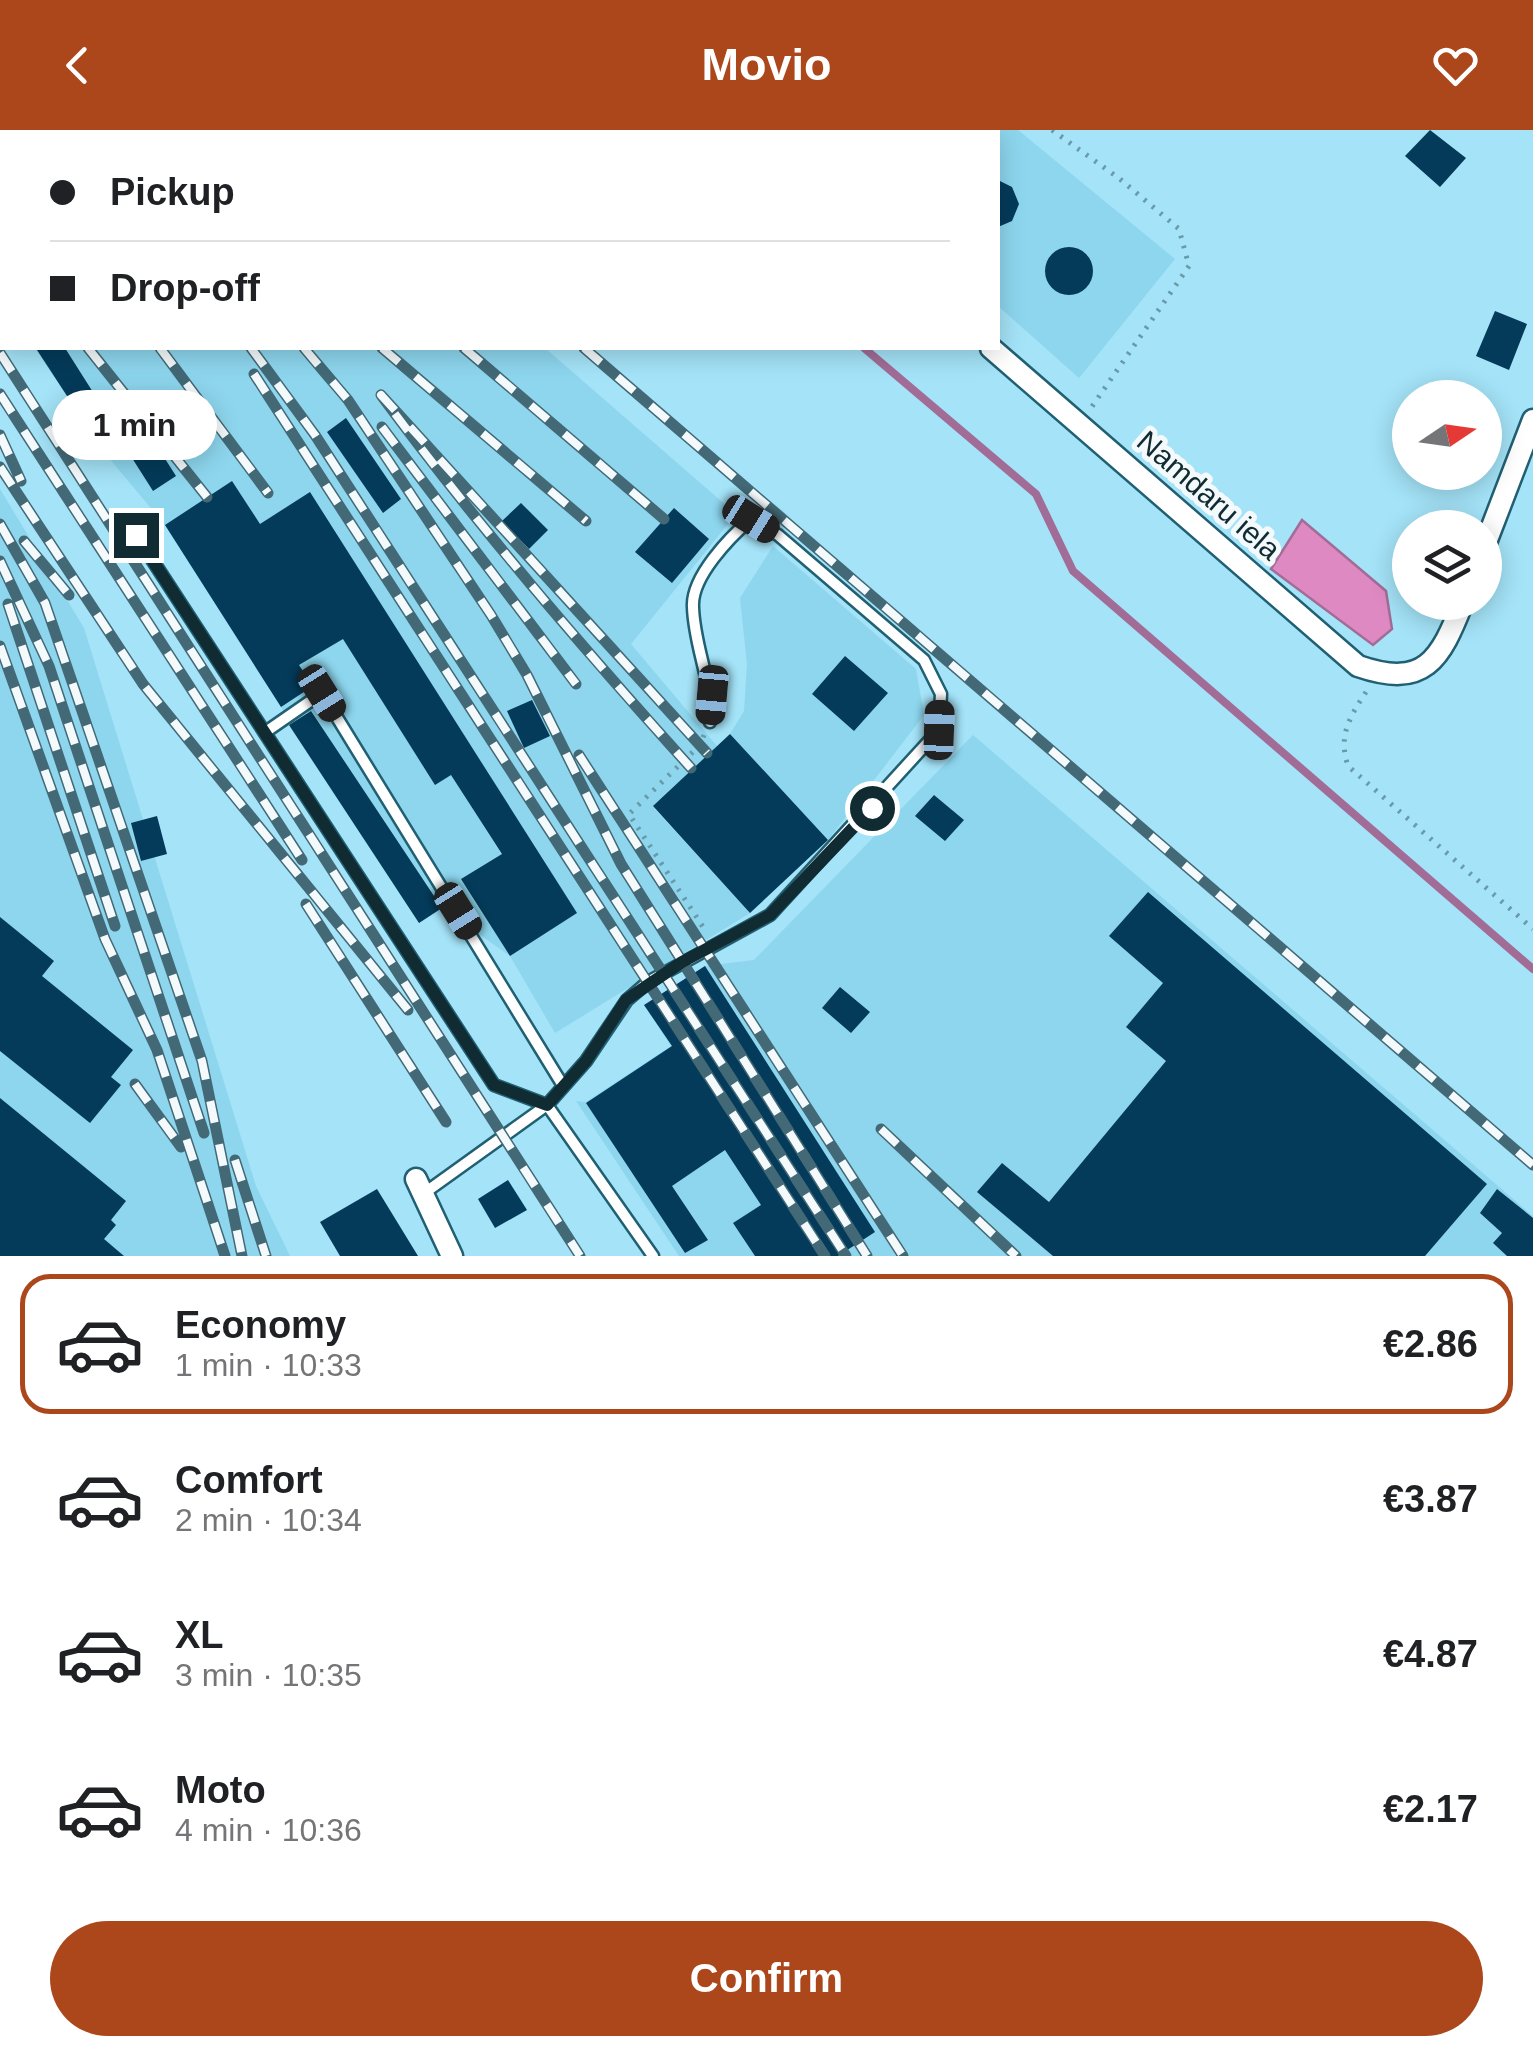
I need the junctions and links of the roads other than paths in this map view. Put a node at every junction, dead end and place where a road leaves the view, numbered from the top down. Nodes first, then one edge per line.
1 (993, 350) edge
2 (1533, 420) edge
3 (1498, 510) edge
4 (136, 535) dead end
5 (1456, 620) edge
6 (710, 722) road end
7 (267, 731) junction
8 (562, 1084) junction
9 (547, 1105) junction
10 (420, 1186) joint
11 (452, 1256) edge
12 (653, 1256) edge

1 - 5 street, Namdaru iela
2 - 3 street
4 - 7 lane
6 - 8 lane
7 - 8 lane
7 - 9 lane
8 - 9 lane
9 - 10 lane
9 - 12 lane
10 - 11 street

